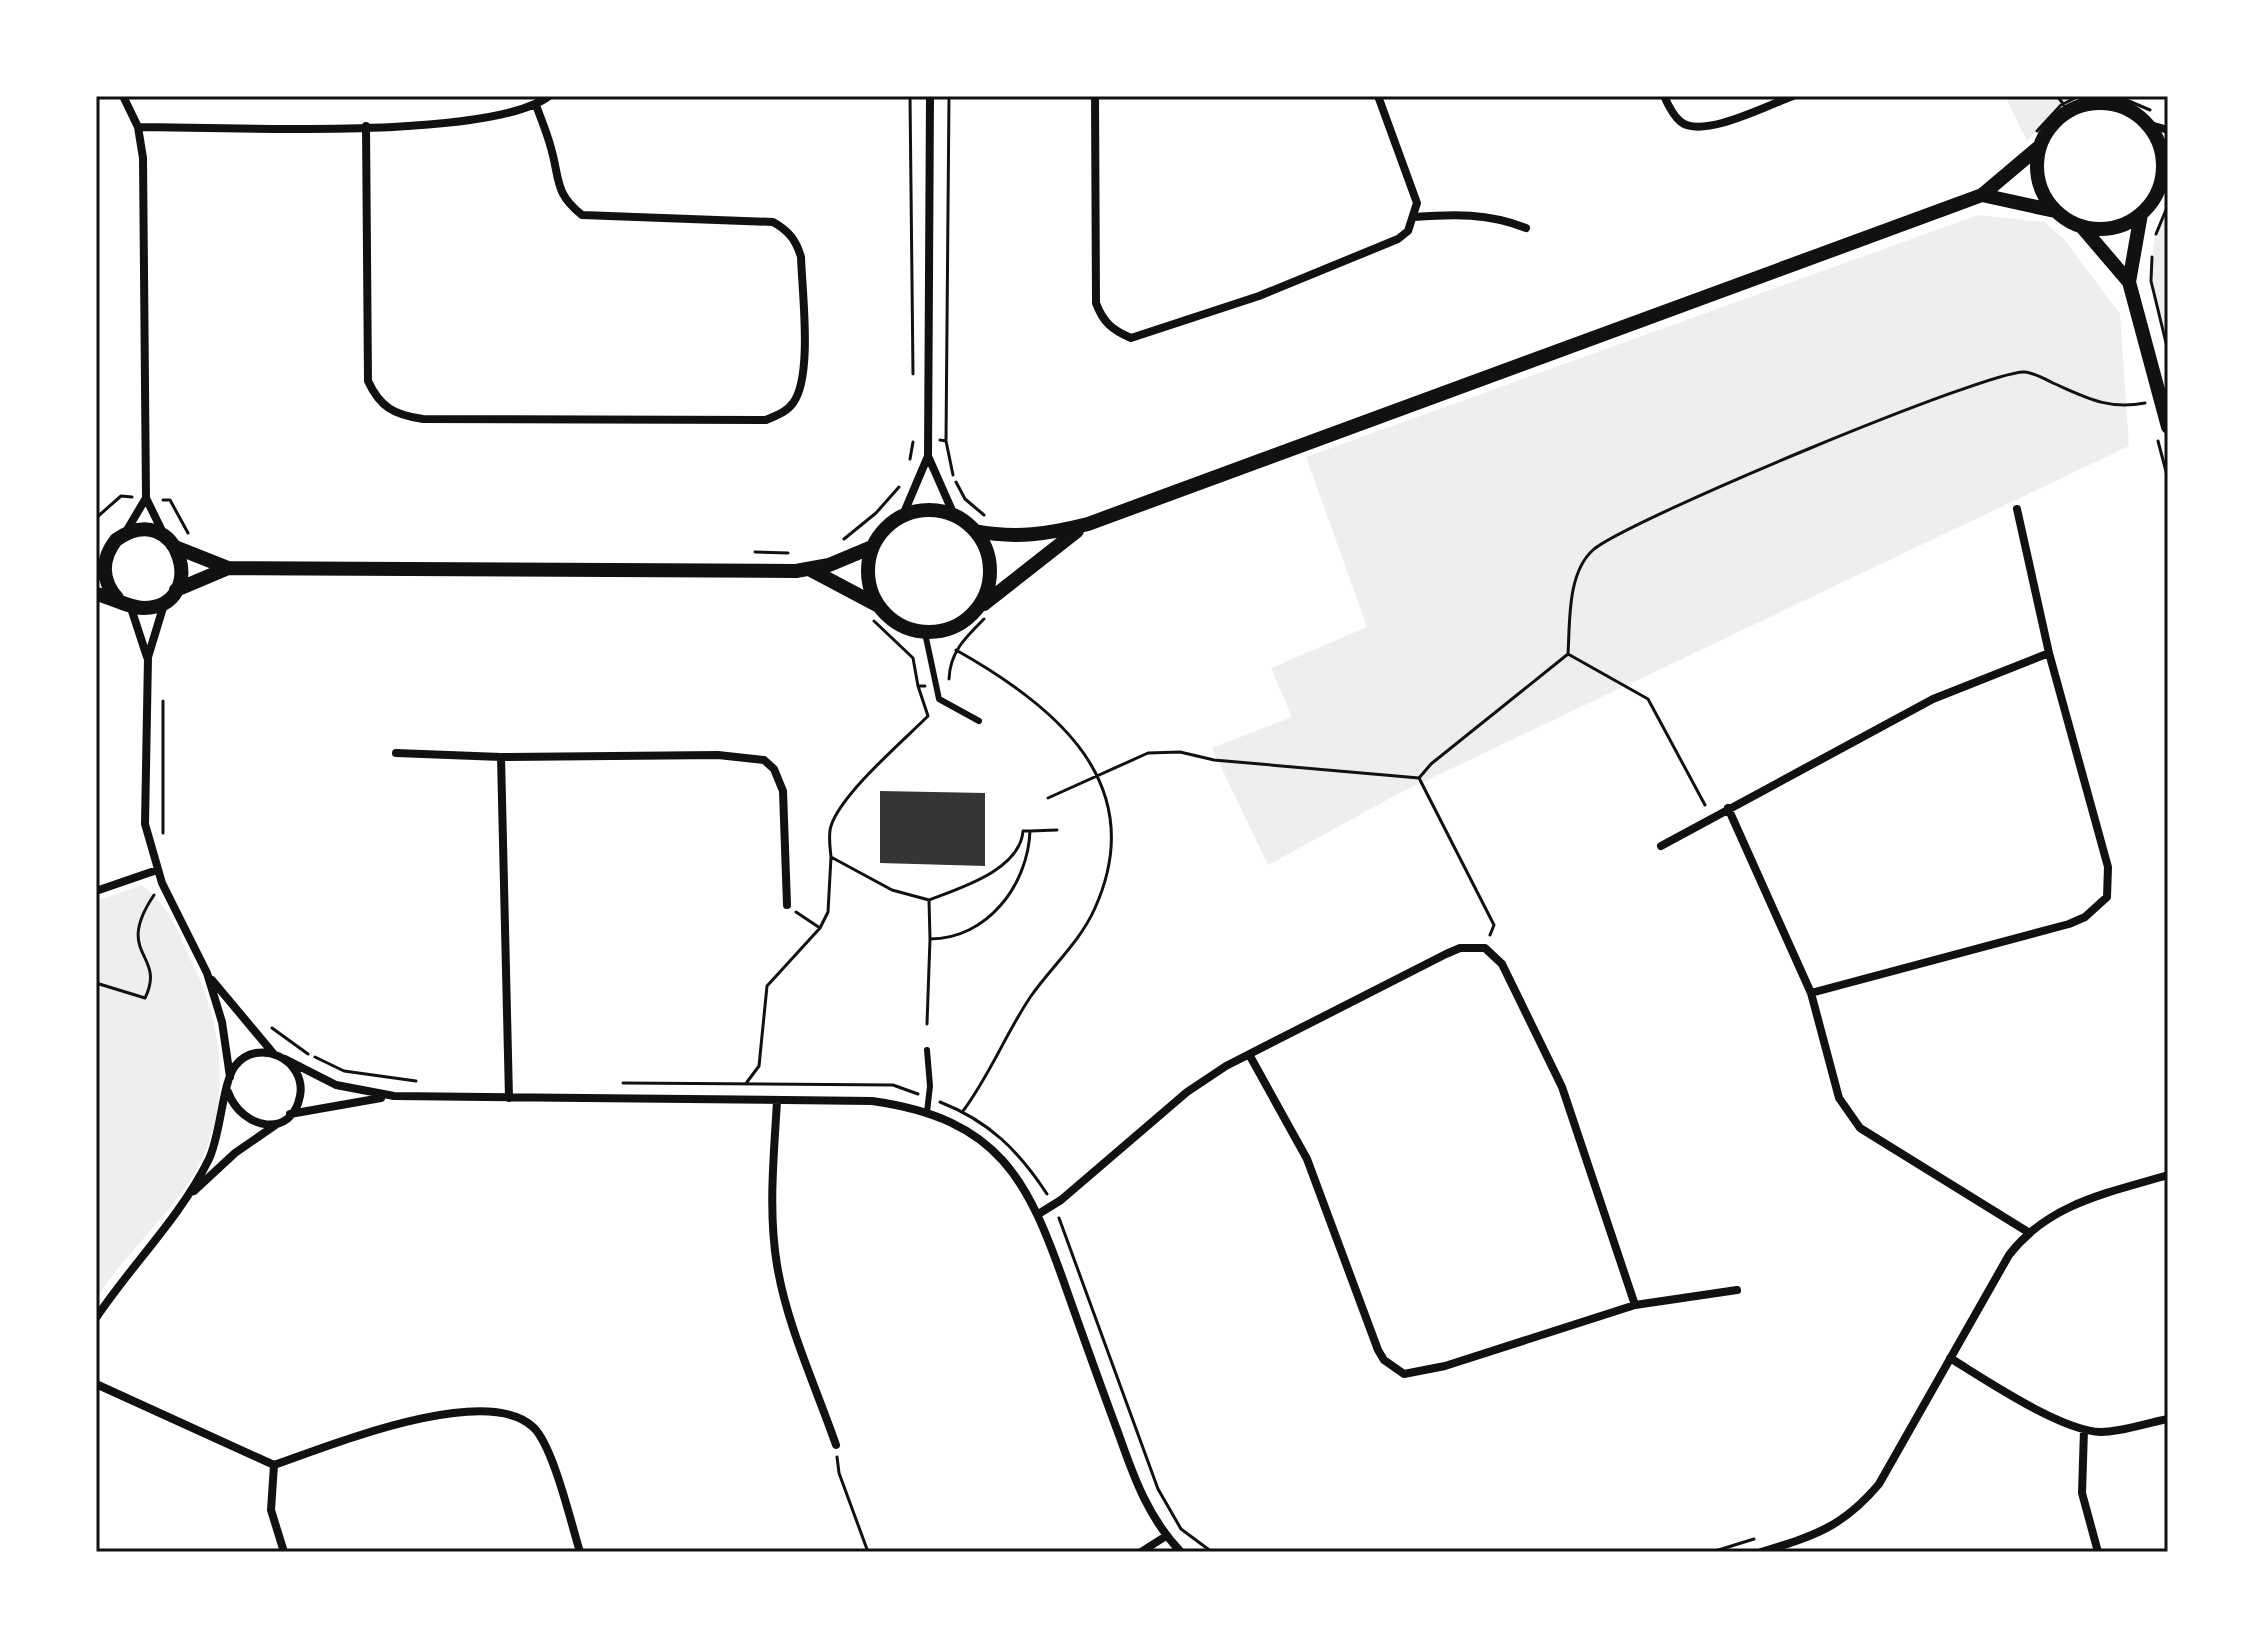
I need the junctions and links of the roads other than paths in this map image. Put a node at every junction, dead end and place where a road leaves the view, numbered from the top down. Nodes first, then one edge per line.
1 (123, 96) edge
2 (549, 96) edge
3 (930, 96) edge
4 (1095, 96) edge
5 (1378, 96) edge
6 (1664, 96) edge
7 (1793, 96) edge
8 (536, 105) junction
9 (2151, 118) junction
10 (366, 126) junction
11 (138, 127) junction
12 (2168, 130) edge
13 (2037, 140) junction
14 (2164, 185) edge
15 (1982, 195) junction
16 (2056, 211) junction
17 (2141, 214) junction
18 (1414, 217) junction
19 (2082, 227) junction
20 (1526, 228) dead end
21 (2129, 282) junction
22 (2168, 427) edge
23 (928, 456) junction
24 (146, 498) junction
25 (2017, 509) dead end
26 (903, 515) junction
27 (954, 515) junction
28 (1088, 524) junction
29 (975, 531) junction
30 (124, 535) junction
31 (170, 542) junction
32 (872, 547) junction
33 (103, 549) edge
34 (228, 568) junction
35 (803, 571) junction
36 (96, 594) edge
37 (171, 595) junction
38 (124, 602) junction
39 (871, 609) junction
40 (976, 611) junction
41 (925, 633) junction
42 (2049, 653) junction
43 (148, 657) junction
44 (979, 721) dead end
45 (396, 753) dead end
46 (501, 757) junction
47 (1728, 808) junction
48 (1661, 846) dead end
49 (157, 870) junction
50 (96, 891) edge
51 (787, 905) road end
52 (207, 973) junction
53 (1811, 993) junction
54 (927, 1050) dead end
55 (273, 1053) junction
56 (1250, 1056) junction
57 (285, 1059) junction
58 (230, 1077) junction
59 (228, 1092) junction
60 (394, 1096) junction
61 (509, 1098) junction
62 (777, 1101) junction
63 (927, 1112) junction
64 (290, 1114) junction
65 (280, 1122) junction
66 (2168, 1175) edge
67 (188, 1197) junction
68 (1040, 1213) junction
69 (2028, 1232) junction
70 (1737, 1290) dead end
71 (1635, 1305) junction
72 (96, 1318) edge
73 (1950, 1358) junction
74 (96, 1384) edge
75 (2168, 1419) edge
76 (2084, 1430) junction
77 (836, 1445) road end
78 (274, 1465) junction
79 (1166, 1536) junction
80 (284, 1552) edge
81 (580, 1552) edge
82 (1141, 1552) edge
83 (1181, 1552) edge
84 (1761, 1552) edge
85 (2098, 1552) edge

1 - 11 street
2 - 8 street
3 - 23 street
4 - 18 street
5 - 18 street
6 - 7 street
8 - 10 street
8 - 10 street
9 - 12 street
9 - 13 street
9 - 14 street
10 - 11 street
11 - 24 street
13 - 15 street
13 - 16 street
14 - 17 street
15 - 16 street
15 - 28 street
16 - 19 street
17 - 19 street
17 - 21 street
18 - 20 street
19 - 21 street
21 - 22 street
23 - 26 street
23 - 27 street
24 - 30 street
24 - 31 street
25 - 42 street
26 - 27 street
26 - 32 street
27 - 29 street
28 - 29 street
28 - 40 street
29 - 40 street
30 - 31 street
30 - 33 street
31 - 34 street
31 - 37 street
32 - 35 street
32 - 39 street
33 - 38 street
34 - 35 street
34 - 37 street
35 - 39 street
36 - 38 street
37 - 38 street
37 - 43 street
38 - 43 street
39 - 41 street
40 - 41 street
41 - 44 lane
42 - 47 street
42 - 53 street
43 - 49 street
45 - 46 street
46 - 51 street
46 - 61 street
47 - 48 street
47 - 53 street
49 - 50 street
49 - 52 street
52 - 55 street
52 - 58 street
53 - 69 street
54 - 63 lane
55 - 57 street
55 - 58 street
56 - 68 street
56 - 71 street
56 - 71 street
57 - 60 street
57 - 64 street
58 - 59 street
59 - 65 street
59 - 67 street
60 - 61 street
60 - 64 street
61 - 62 street
62 - 63 street
62 - 77 street
63 - 68 street
64 - 65 street
65 - 67 street
66 - 69 street
67 - 72 street
68 - 79 street
69 - 73 street
70 - 71 street
73 - 76 street
73 - 84 street
74 - 78 street
75 - 76 street
76 - 85 street
78 - 80 street
78 - 81 street
79 - 82 street
79 - 83 street

